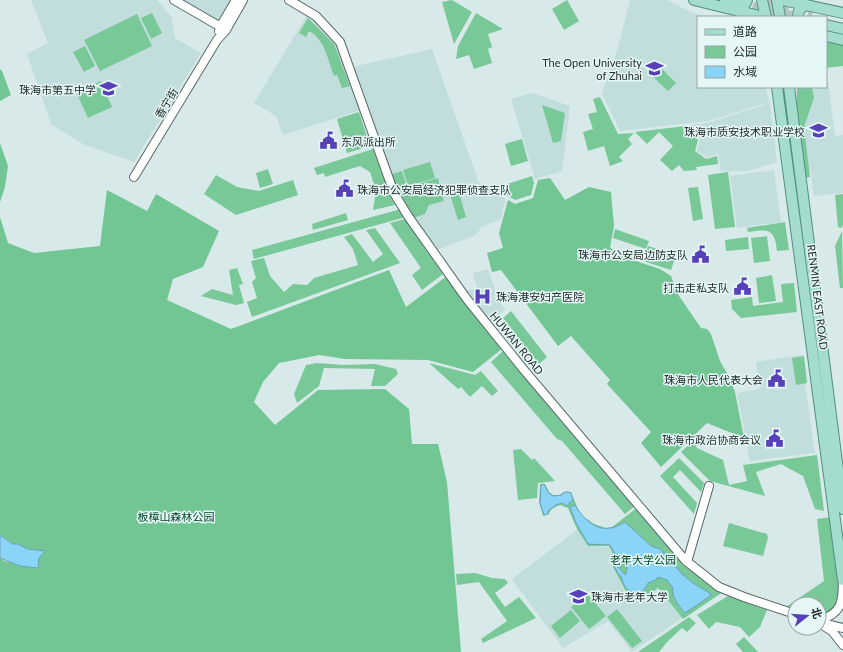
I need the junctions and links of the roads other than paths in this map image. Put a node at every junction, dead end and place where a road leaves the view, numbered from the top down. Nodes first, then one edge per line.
1 (174, 0) edge
2 (236, 0) edge
3 (243, 0) edge
4 (288, 0) edge
5 (725, 0) edge
6 (747, 0) edge
7 (762, 0) edge
8 (776, 0) edge
9 (783, 0) edge
10 (697, 1) edge
11 (809, 6) edge
12 (843, 9) edge
13 (738, 10) edge
14 (843, 13) edge
15 (761, 16) edge
16 (765, 16) edge
17 (780, 16) edge
18 (798, 16) edge
19 (843, 19) edge
20 (827, 25) edge
21 (223, 29) junction
22 (843, 29) edge
23 (827, 33) edge
24 (827, 36) edge
25 (843, 37) edge
26 (843, 40) edge
27 (777, 88) edge
28 (791, 88) edge
29 (134, 177) dead end
30 (708, 486) dead end
31 (843, 509) edge
32 (687, 562) junction
33 (843, 579) edge
34 (787, 611) edge
35 (827, 619) edge
36 (827, 624) edge
37 (827, 628) edge
38 (843, 628) edge
39 (843, 645) edge

1 - 21 street
2 - 21 street, 香宁街
3 - 21 street, 香宁街
4 - 32 street, HUWAN ROAD
5 - 13 main road
6 - 13 main road
7 - 16 main road
8 - 17 main road
9 - 11 main road
10 - 13 main road
11 - 12 main road
11 - 14 main road
11 - 18 main road
11 - 19 main road
13 - 15 main road
20 - 22 main road
21 - 29 street, 香宁街
23 - 25 main road
24 - 26 main road
27 - 28 main road
27 - 33 main road
28 - 31 main road, RENMIN EAST ROAD
30 - 32 street
32 - 34 street, HUWAN ROAD
33 - 35 street
36 - 38 street
37 - 39 street

